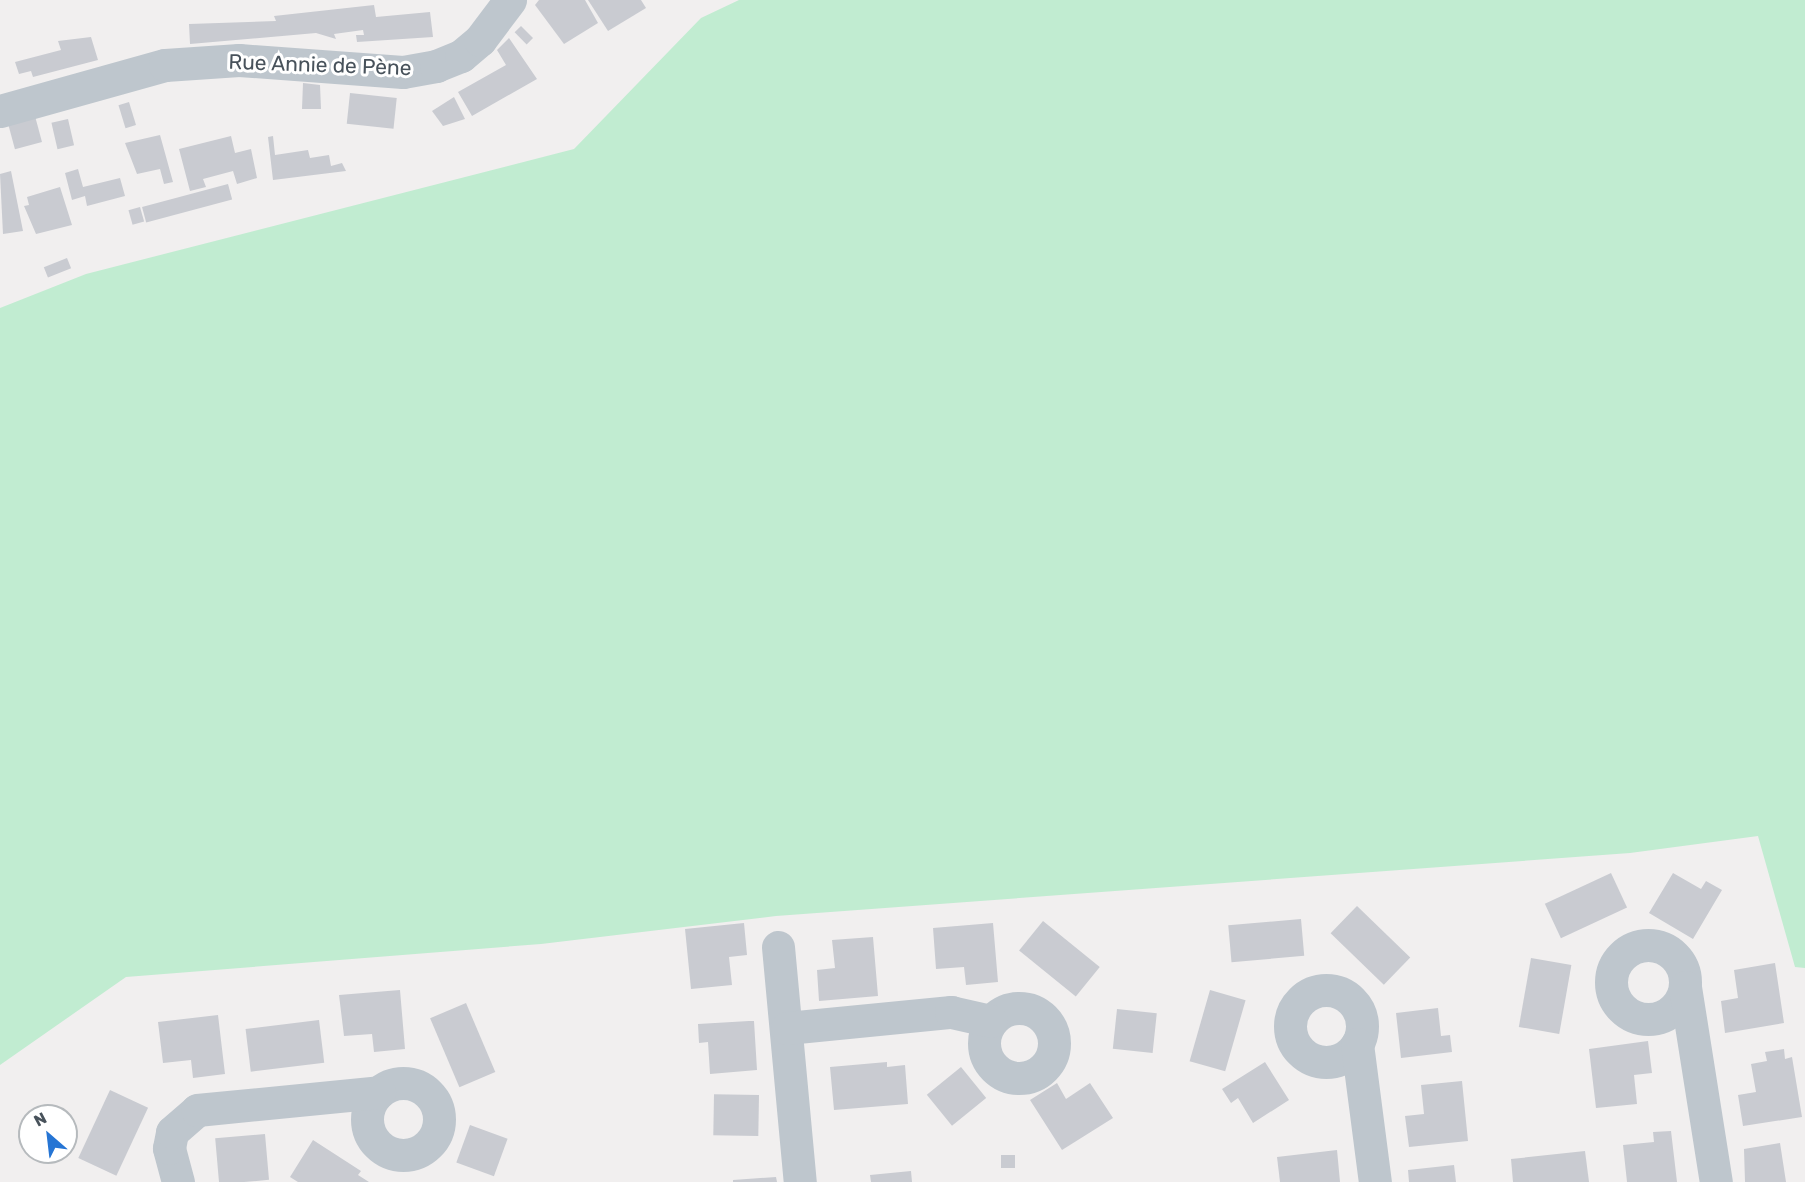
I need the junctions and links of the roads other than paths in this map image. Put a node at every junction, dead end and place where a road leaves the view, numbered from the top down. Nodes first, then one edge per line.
1 (510, 0) edge
2 (0, 111) edge
3 (778, 947) dead end
4 (1685, 987) dead end
5 (991, 1021) dead end
6 (787, 1028) junction
7 (1358, 1044) dead end
8 (379, 1092) dead end
9 (178, 1182) edge
10 (800, 1182) edge
11 (1375, 1182) edge
12 (1716, 1182) edge

1 - 2 street, Rue Annie de Pène
3 - 6 street
4 - 12 street
5 - 6 street
6 - 10 street
7 - 11 street
8 - 9 street

